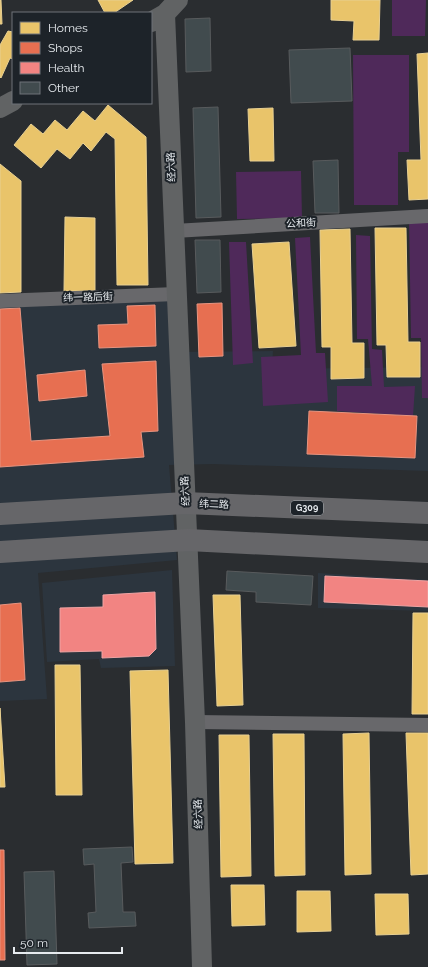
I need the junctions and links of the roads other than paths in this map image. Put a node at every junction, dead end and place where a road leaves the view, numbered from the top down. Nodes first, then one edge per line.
1 (178, 0) edge
2 (160, 12) edge
3 (12, 101) edge
4 (0, 108) edge
5 (428, 216) edge
6 (174, 231) junction
7 (176, 294) junction
8 (0, 301) edge
9 (185, 502) junction
10 (428, 513) edge
11 (0, 514) edge
12 (188, 540) junction
13 (0, 552) edge
14 (428, 552) edge
15 (195, 722) junction
16 (428, 725) edge
17 (202, 967) edge

1 - 2 street
2 - 6 street, 经六路
3 - 4 street
5 - 6 street, 公和街
6 - 7 street, 经六路
7 - 8 street, 纬一路后街
7 - 9 street, 经六路
9 - 10 highway, 纬二路 / G309
9 - 11 highway, 纬二路 / G309
9 - 12 street, 经六路
12 - 13 highway
12 - 14 highway
12 - 15 street, 经六路
15 - 16 street
15 - 17 street, 经六路

